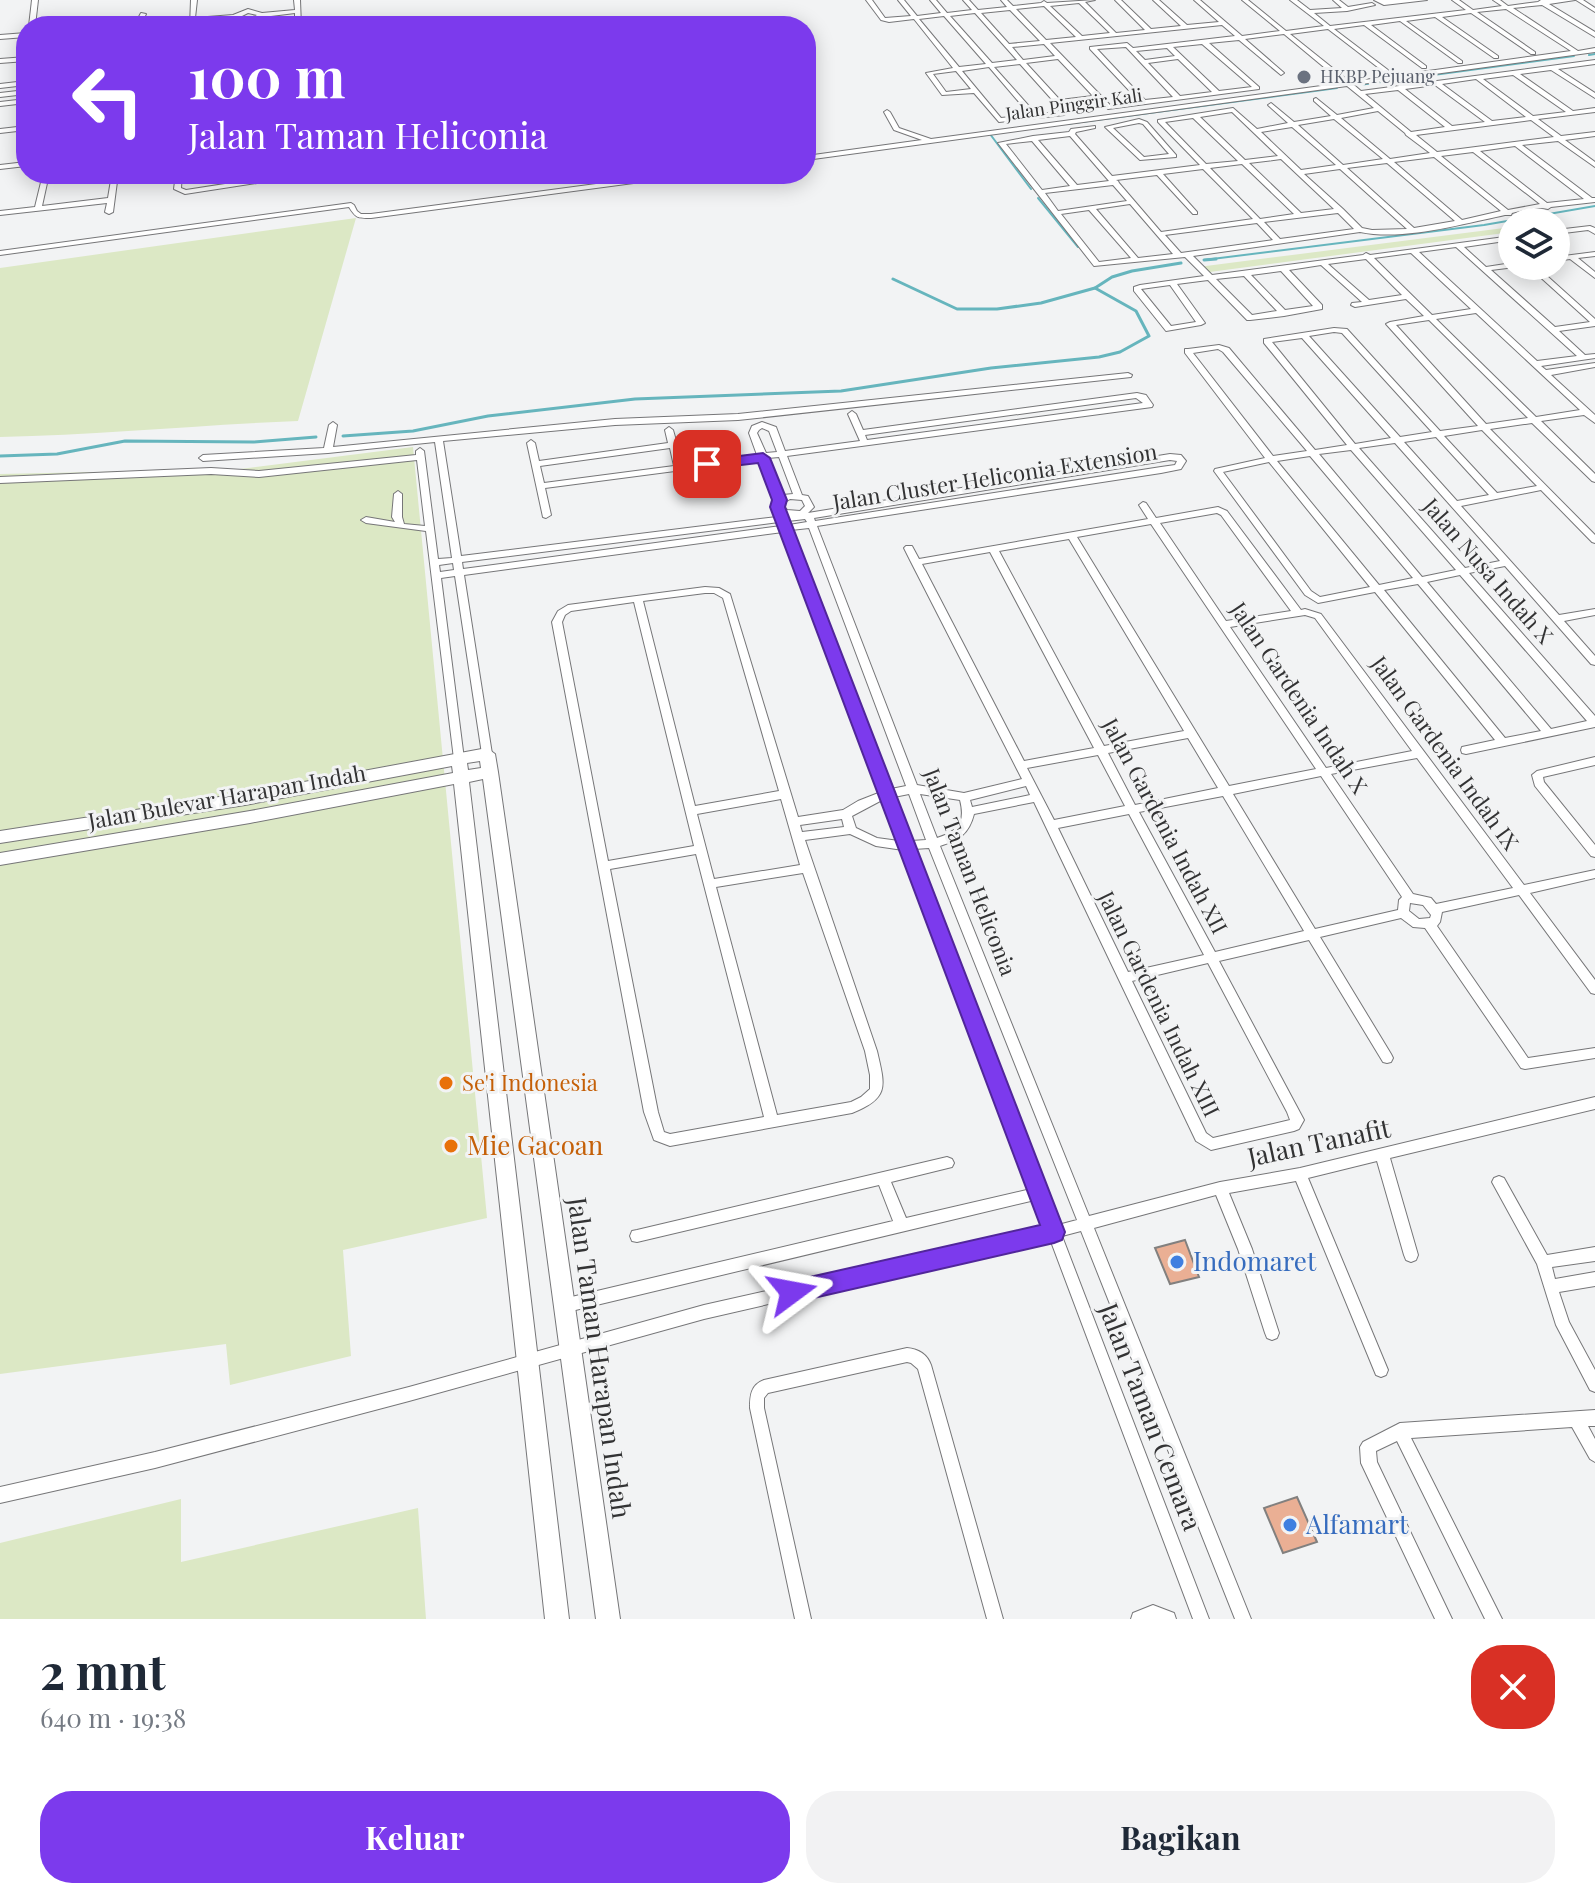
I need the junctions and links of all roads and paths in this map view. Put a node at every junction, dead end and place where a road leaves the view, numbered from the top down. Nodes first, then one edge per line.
1 (247, 0) edge
2 (297, 0) edge
3 (869, 0) edge
4 (901, 0) edge
5 (933, 0) edge
6 (966, 0) edge
7 (1004, 0) edge
8 (1092, 0) edge
9 (1118, 0) edge
10 (1156, 0) edge
11 (1197, 0) edge
12 (1245, 0) edge
13 (1293, 0) edge
14 (1336, 0) edge
15 (1416, 0) edge
16 (1424, 0) edge
17 (1455, 0) edge
18 (1496, 0) edge
19 (1572, 0) edge
20 (1579, 0) edge
21 (1080, 1) edge
22 (1043, 2) edge
23 (1541, 2) edge
24 (1374, 3) edge
25 (1507, 7) junction
26 (1012, 8) junction
27 (1347, 9) junction
28 (1595, 10) edge
29 (248, 11) junction
30 (298, 11) junction
31 (977, 12) junction
32 (1309, 12) junction
33 (1472, 12) junction
34 (262, 15) joint
35 (946, 15) junction
36 (1436, 15) junction
37 (236, 16) edge
38 (298, 16) edge
39 (916, 18) junction
40 (1400, 19) junction
41 (1223, 23) junction
42 (1365, 23) junction
43 (1186, 27) junction
44 (1329, 28) junction
45 (1150, 31) junction
46 (1284, 33) junction
47 (1114, 34) junction
48 (1595, 35) edge
49 (14, 36) joint
50 (0, 37) edge
51 (1080, 38) junction
52 (1241, 38) junction
53 (1043, 42) junction
54 (1204, 42) junction
55 (1167, 45) junction
56 (1009, 46) junction
57 (1595, 47) edge
58 (1132, 50) junction
59 (1533, 53) junction
60 (1577, 53) junction
61 (1058, 57) junction
62 (1179, 57) junction
63 (1496, 57) junction
64 (4, 61) edge
65 (1022, 61) junction
66 (1144, 62) junction
67 (1460, 62) junction
68 (1594, 63) edge
69 (990, 65) junction
70 (1424, 67) junction
71 (1553, 68) junction
72 (958, 69) junction
73 (1386, 71) junction
74 (1281, 73) dead end
75 (1515, 73) junction
76 (1478, 78) junction
77 (1437, 83) junction
78 (1349, 86) junction
79 (1400, 88) junction
80 (974, 91) junction
81 (1217, 93) junction
82 (1595, 96) edge
83 (1097, 97) junction
84 (1178, 98) junction
85 (1316, 100) dead end
86 (1058, 102) junction
87 (1144, 103) junction
88 (1271, 105) dead end
89 (1378, 109) junction
90 (1595, 110) edge
91 (887, 112) dead end
92 (1572, 113) junction
93 (1194, 115) junction
94 (1337, 116) junction
95 (1035, 117) junction
96 (1534, 118) junction
97 (1490, 123) junction
98 (1297, 126) junction
99 (1093, 127) dead end
100 (1450, 128) junction
101 (1257, 131) junction
102 (1072, 134) junction
103 (1408, 134) junction
104 (1595, 134) edge
105 (1033, 138) junction
106 (1559, 138) junction
107 (928, 141) junction
108 (1516, 144) junction
109 (1474, 149) junction
110 (1435, 155) junction
111 (816, 157) edge
112 (1283, 157) junction
113 (1160, 158) junction
114 (1243, 161) junction
115 (1389, 161) junction
116 (1595, 165) edge
117 (1203, 166) junction
118 (1343, 167) junction
119 (1172, 170) junction
120 (1158, 172) junction
121 (1301, 172) junction
122 (1114, 180) junction
123 (44, 184) edge
124 (113, 184) edge
125 (178, 184) edge
126 (239, 184) edge
127 (611, 184) edge
128 (1075, 187) junction
129 (1039, 192) junction
130 (111, 200) junction
131 (1593, 200) edge
132 (1131, 202) junction
133 (346, 206) junction
134 (1548, 207) junction
135 (1091, 208) junction
136 (1501, 208) edge
137 (1542, 208) edge
138 (38, 209) junction
139 (1341, 210) junction
140 (109, 212) dead end
141 (0, 213) edge
142 (355, 213) dead end
143 (1056, 213) junction
144 (1195, 213) dead end
145 (1299, 215) junction
146 (1498, 216) edge
147 (1256, 221) junction
148 (1461, 222) junction
149 (1411, 228) junction
150 (1360, 230) junction
151 (1570, 230) edge
152 (1595, 232) edge
153 (1159, 234) junction
154 (1498, 240) edge
155 (1278, 241) junction
156 (0, 245) edge
157 (1458, 245) junction
158 (1413, 251) junction
159 (0, 253) edge
160 (1595, 254) edge
161 (1366, 255) junction
162 (1185, 257) junction
163 (1572, 257) joint
164 (0, 260) edge
165 (1136, 260) junction
166 (1321, 262) junction
167 (1282, 267) junction
168 (1498, 267) edge
169 (1485, 269) junction
170 (1245, 272) junction
171 (1203, 274) junction
172 (1595, 276) edge
173 (1547, 280) edge
174 (1172, 283) junction
175 (1409, 296) junction
176 (1368, 303) junction
177 (1355, 305) dead end
178 (1476, 311) junction
179 (1284, 314) junction
180 (1431, 317) junction
181 (1595, 324) edge
182 (1553, 330) junction
183 (1304, 335) junction
184 (1595, 356) edge
185 (1582, 357) junction
186 (1536, 364) junction
187 (1594, 367) edge
188 (1545, 373) junction
189 (1128, 375) dead end
190 (1586, 412) junction
191 (852, 414) dead end
192 (1533, 418) junction
193 (1595, 420) edge
194 (1482, 425) junction
195 (669, 430) dead end
196 (331, 432) dead end
197 (860, 433) junction
198 (1436, 433) junction
199 (1397, 439) junction
200 (439, 440) junction
201 (419, 442) junction
202 (531, 443) dead end
203 (865, 443) junction
204 (672, 445) junction
205 (1352, 446) junction
206 (328, 450) junction
207 (1312, 452) junction
208 (782, 455) junction
209 (420, 457) junction
210 (203, 458) dead end
211 (763, 458) junction
212 (1271, 459) junction
213 (537, 464) junction
214 (679, 467) junction
215 (789, 475) junction
216 (771, 477) junction
217 (1595, 479) edge
218 (0, 480) edge
219 (541, 486) junction
220 (1543, 487) junction
221 (398, 494) dead end
222 (798, 496) junction
223 (1495, 496) junction
224 (1455, 504) junction
225 (1143, 505) dead end
226 (783, 514) junction
227 (546, 515) dead end
228 (809, 517) junction
229 (366, 520) dead end
230 (1155, 521) junction
231 (401, 526) junction
232 (429, 529) junction
233 (1071, 535) junction
234 (1595, 540) edge
235 (909, 548) dead end
236 (993, 549) junction
237 (456, 560) junction
238 (916, 562) junction
239 (433, 563) junction
240 (1507, 563) junction
241 (1462, 571) junction
242 (458, 573) junction
243 (435, 576) junction
244 (1418, 579) junction
245 (1377, 588) junction
246 (638, 600) junction
247 (1595, 612) edge
248 (1298, 613) junction
249 (1557, 619) junction
250 (1226, 624) junction
251 (1595, 662) edge
252 (1595, 723) edge
253 (1548, 732) junction
254 (1190, 734) junction
255 (1502, 741) junction
256 (1466, 750) dead end
257 (1102, 751) junction
258 (1421, 753) junction
259 (1595, 761) edge
260 (488, 763) junction
261 (1020, 766) junction
262 (460, 768) junction
263 (1324, 772) junction
264 (1028, 782) junction
265 (914, 789) junction
266 (1225, 791) junction
267 (886, 792) junction
268 (785, 794) junction
269 (964, 797) junction
270 (1036, 798) junction
271 (1134, 809) junction
272 (690, 811) junction
273 (971, 811) junction
274 (846, 814) junction
275 (794, 822) junction
276 (1051, 825) junction
277 (851, 830) junction
278 (0, 837) edge
279 (799, 837) junction
280 (933, 843) junction
281 (906, 846) junction
282 (700, 849) junction
283 (1595, 853) edge
284 (0, 859) edge
285 (603, 866) junction
286 (807, 868) junction
287 (1595, 874) edge
288 (709, 884) junction
289 (1521, 890) junction
290 (1409, 898) junction
291 (1436, 909) junction
292 (1403, 913) junction
293 (1429, 924) junction
294 (1312, 935) junction
295 (1212, 958) junction
296 (1125, 978) junction
297 (1595, 989) edge
298 (1595, 1053) edge
299 (1387, 1058) dead end
300 (1595, 1103) edge
301 (772, 1121) junction
302 (1297, 1124) joint
303 (1382, 1155) junction
304 (947, 1163) dead end
305 (1300, 1174) junction
306 (883, 1178) junction
307 (1499, 1182) dead end
308 (1220, 1188) junction
309 (1039, 1193) junction
310 (901, 1224) junction
311 (1085, 1224) junction
312 (1054, 1232) junction
313 (637, 1236) dead end
314 (1095, 1248) joint
315 (1595, 1254) edge
316 (1411, 1255) dead end
317 (1543, 1262) junction
318 (1595, 1279) edge
319 (1552, 1286) junction
320 (563, 1306) junction
321 (1272, 1333) dead end
322 (569, 1348) junction
323 (529, 1358) junction
324 (1381, 1370) dead end
325 (1595, 1385) edge
326 (1595, 1418) edge
327 (1577, 1421) junction
328 (1400, 1431) junction
329 (1595, 1454) edge
330 (0, 1495) edge
331 (557, 1619) edge
332 (608, 1619) edge
333 (803, 1619) edge
334 (995, 1619) edge
335 (1139, 1619) edge
336 (1168, 1619) edge
337 (1201, 1619) edge
338 (1243, 1619) edge
339 (1444, 1619) edge
340 (1494, 1619) edge

1 - 29 street
2 - 30 street
3 - 39 street
4 - 39 street
5 - 35 street
6 - 31 street
7 - 26 street
8 - 21 street
9 - 45 street
10 - 43 street
11 - 41 street
12 - 46 street
13 - 32 street
14 - 27 street
15 - 16 street
15 - 24 street
17 - 33 street
18 - 25 street
19 - 23 street
20 - 28 street
21 - 22 street
21 - 47 street
22 - 26 street
22 - 51 street
23 - 25 street
23 - 48 street
24 - 27 street
25 - 33 street
25 - 60 street
26 - 31 street
26 - 53 street
27 - 32 street
29 - 34 street
29 - 37 street
30 - 34 street
30 - 38 street
31 - 35 street
31 - 56 street
32 - 44 street
33 - 36 street
33 - 59 street
35 - 39 street
35 - 69 street
36 - 40 street
36 - 63 street
39 - 72 street
40 - 42 street
40 - 67 street
41 - 43 street
41 - 52 street
42 - 44 street
42 - 70 street
43 - 45 street
44 - 46 street
44 - 73 street
45 - 47 street
46 - 52 street
46 - 78 street
47 - 51 street
49 - 50 street
49 - 64 street
51 - 53 street
52 - 54 street
52 - 74 street
53 - 56 street
53 - 61 street
54 - 55 street
54 - 81 street
55 - 58 street
55 - 62 street
56 - 65 street
57 - 60 street
58 - 66 street
58 - 87 street
59 - 60 street
59 - 63 street
60 - 68 street
60 - 78 street
61 - 65 street
61 - 83 street
62 - 66 street
62 - 81 street
63 - 67 street
65 - 69 street
65 - 86 street
66 - 84 street
67 - 70 street
68 - 71 street
69 - 72 street
69 - 95 street
70 - 73 street
71 - 75 street
71 - 82 street
72 - 80 street
72 - 80 street
73 - 78 street
75 - 76 street
75 - 92 street
76 - 77 street
76 - 96 street
77 - 79 street
77 - 97 street
78 - 79 street
78 - 89 street
78 - 107 street, Jalan Pinggir Kali
79 - 100 street
80 - 95 street
81 - 84 street
83 - 86 street
83 - 87 street
84 - 87 street
85 - 94 street
86 - 95 street
88 - 98 street
89 - 94 street
89 - 103 street
90 - 92 street
91 - 107 street
92 - 96 street
93 - 101 street
93 - 114 street
93 - 117 street
94 - 98 street
94 - 115 street
96 - 97 street
96 - 106 street
97 - 100 street
98 - 101 street
98 - 118 street
99 - 102 street
100 - 103 street
101 - 112 street
102 - 105 street
102 - 122 street
103 - 110 street
104 - 106 street
105 - 128 street
105 - 129 street
106 - 108 street
106 - 116 street
107 - 111 street, Jalan Pinggir Kali
108 - 109 street
108 - 131 street
109 - 110 street
109 - 134 street
110 - 115 street
110 - 136 street
112 - 114 street
112 - 121 street
113 - 113 street
113 - 119 street
114 - 117 street
114 - 145 street
115 - 118 street
115 - 148 street
117 - 119 street
117 - 147 street
118 - 121 street
118 - 149 street
119 - 120 street
120 - 122 street
120 - 144 street
121 - 139 street
122 - 128 street
122 - 132 street
123 - 138 street
124 - 130 street
125 - 126 street
127 - 142 street
128 - 129 street
129 - 143 street
130 - 138 street
130 - 140 street
131 - 134 street
132 - 135 street
132 - 153 street
133 - 156 street
133 - 159 street
133 - 164 street
134 - 137 street
135 - 143 street
135 - 165 street
138 - 141 street
139 - 145 street
139 - 150 street
143 - 165 street
145 - 147 street
146 - 148 street
147 - 153 street
147 - 155 street
148 - 149 street
149 - 150 street
150 - 155 street
151 - 152 street
153 - 162 street
154 - 157 street
155 - 162 street
157 - 158 street
157 - 169 street
158 - 161 street
158 - 178 street
160 - 163 street
161 - 166 street
161 - 175 street
162 - 165 street
162 - 171 street
163 - 172 street
166 - 167 street
166 - 176 street
167 - 170 street
167 - 179 street
168 - 169 street
169 - 182 street
170 - 171 street
170 - 179 street
171 - 174 street
171 - 179 street
173 - 181 street
174 - 174 street
175 - 176 street
175 - 180 street
176 - 177 street
178 - 180 street
178 - 186 street
180 - 192 street
180 - 194 street
181 - 182 street
182 - 185 street
183 - 198 street
183 - 199 street
183 - 205 street, Jalan Nusa Indah X
184 - 185 street
185 - 186 street
185 - 187 street
186 - 188 street
187 - 188 street
188 - 190 street
189 - 200 street
190 - 192 street
190 - 193 street
191 - 197 street
192 - 194 street
192 - 217 street
194 - 198 street
194 - 220 street
195 - 204 street
196 - 206 street
197 - 203 street
197 - 203 street
198 - 199 street
198 - 223 street
199 - 205 street
199 - 224 street
200 - 201 street
200 - 237 street, Jalan Taman Harapan Indah
201 - 206 street
201 - 209 street
202 - 213 street
203 - 208 street
204 - 213 street
204 - 214 street
205 - 207 street
205 - 241 street, Jalan Nusa Indah X
206 - 210 street
207 - 212 street
207 - 212 street
207 - 244 street
208 - 211 street
208 - 211 street
208 - 215 street
209 - 218 street
209 - 232 street
211 - 214 street
211 - 216 street
212 - 245 street
212 - 245 street
213 - 219 street
214 - 219 street
215 - 216 street
215 - 222 street
216 - 226 street
219 - 227 street
220 - 223 street
220 - 234 street
221 - 231 street
222 - 226 street
222 - 228 street, Jalan Taman Heliconia
223 - 224 street
224 - 240 street
225 - 230 street, Jalan Gardenia Indah X
226 - 228 street
226 - 237 street
226 - 242 street
226 - 267 street
228 - 228 street, Jalan Cluster Heliconia Extension
228 - 265 street, Jalan Taman Heliconia
229 - 231 street
230 - 233 street
230 - 248 street
230 - 250 street, Jalan Gardenia Indah X
231 - 232 street
232 - 239 street
233 - 236 street
233 - 254 street
235 - 238 street, Jalan Gardenia Indah XIII
236 - 238 street
236 - 257 street, Jalan Gardenia Indah XII
237 - 239 street
237 - 242 street, Jalan Taman Harapan Indah
238 - 261 street, Jalan Gardenia Indah XIII
239 - 243 street
240 - 241 street
240 - 249 street
241 - 244 street
241 - 252 street, Jalan Nusa Indah X
242 - 243 street
242 - 260 street, Jalan Taman Harapan Indah
243 - 262 street
244 - 245 street
244 - 253 street
245 - 255 street
246 - 268 street
246 - 272 street
246 - 285 street
247 - 249 street
248 - 250 street
248 - 258 street, Jalan Gardenia Indah IX
249 - 251 street
250 - 263 street, Jalan Gardenia Indah X
252 - 253 street
253 - 255 street
254 - 257 street
254 - 266 street
255 - 256 street
257 - 261 street
257 - 271 street, Jalan Gardenia Indah XII
258 - 263 street
258 - 289 street, Jalan Gardenia Indah IX
259 - 283 street
260 - 262 street
260 - 320 street, Jalan Taman Harapan Indah
261 - 264 street, Jalan Gardenia Indah XIII
262 - 278 street, Jalan Bulevar Harapan Indah
262 - 284 street, Jalan Bulevar Harapan Indah
262 - 323 street
263 - 266 street
263 - 290 street, Jalan Gardenia Indah X
264 - 269 street
264 - 270 street, Jalan Gardenia Indah XIII
265 - 267 street
265 - 269 street
265 - 280 street, Jalan Taman Heliconia
266 - 271 street
266 - 294 street
267 - 274 street
267 - 281 street
268 - 272 street
268 - 275 street
269 - 273 street
270 - 273 street
270 - 276 street, Jalan Gardenia Indah XIII
271 - 276 street
271 - 295 street, Jalan Gardenia Indah XII
272 - 282 street
273 - 280 street
274 - 275 street
274 - 277 street
275 - 279 street
276 - 296 street, Jalan Gardenia Indah XIII
277 - 279 street
277 - 281 street
279 - 286 street
280 - 281 street
280 - 311 street, Jalan Taman Heliconia
281 - 309 street
282 - 285 street
282 - 288 street
285 - 301 street
286 - 288 street
286 - 301 street
287 - 289 street
288 - 301 street
289 - 291 street
289 - 297 street, Jalan Gardenia Indah IX
290 - 291 street
290 - 292 street
291 - 293 street
292 - 293 street
292 - 294 street
293 - 298 street
294 - 295 street
294 - 299 street
295 - 296 street
295 - 302 street, Jalan Gardenia Indah XII
296 - 302 street, Jalan Gardenia Indah XIII
300 - 303 street, Jalan Tanafit
303 - 305 street, Jalan Tanafit
303 - 316 street
304 - 306 street
305 - 308 street, Jalan Tanafit
305 - 324 street
306 - 310 street
306 - 313 street
307 - 317 street
308 - 311 street, Jalan Tanafit
308 - 321 street
309 - 310 street
309 - 312 street
310 - 320 street
311 - 312 street, Jalan Tanafit
311 - 314 street, Jalan Taman Heliconia
312 - 322 street, Jalan Tanafit
312 - 337 street, Jalan Taman Cemara
314 - 338 street, Jalan Taman Cemara
315 - 317 street
317 - 319 street
318 - 319 street
319 - 325 street
320 - 322 street, Jalan Taman Harapan Indah
322 - 323 street, Jalan Tanafit
322 - 332 street, Jalan Taman Harapan Indah
323 - 330 street, Jalan Tanafit
323 - 331 street
326 - 327 street
327 - 328 street
327 - 329 street
328 - 339 street
328 - 340 street
333 - 334 street
335 - 336 street

